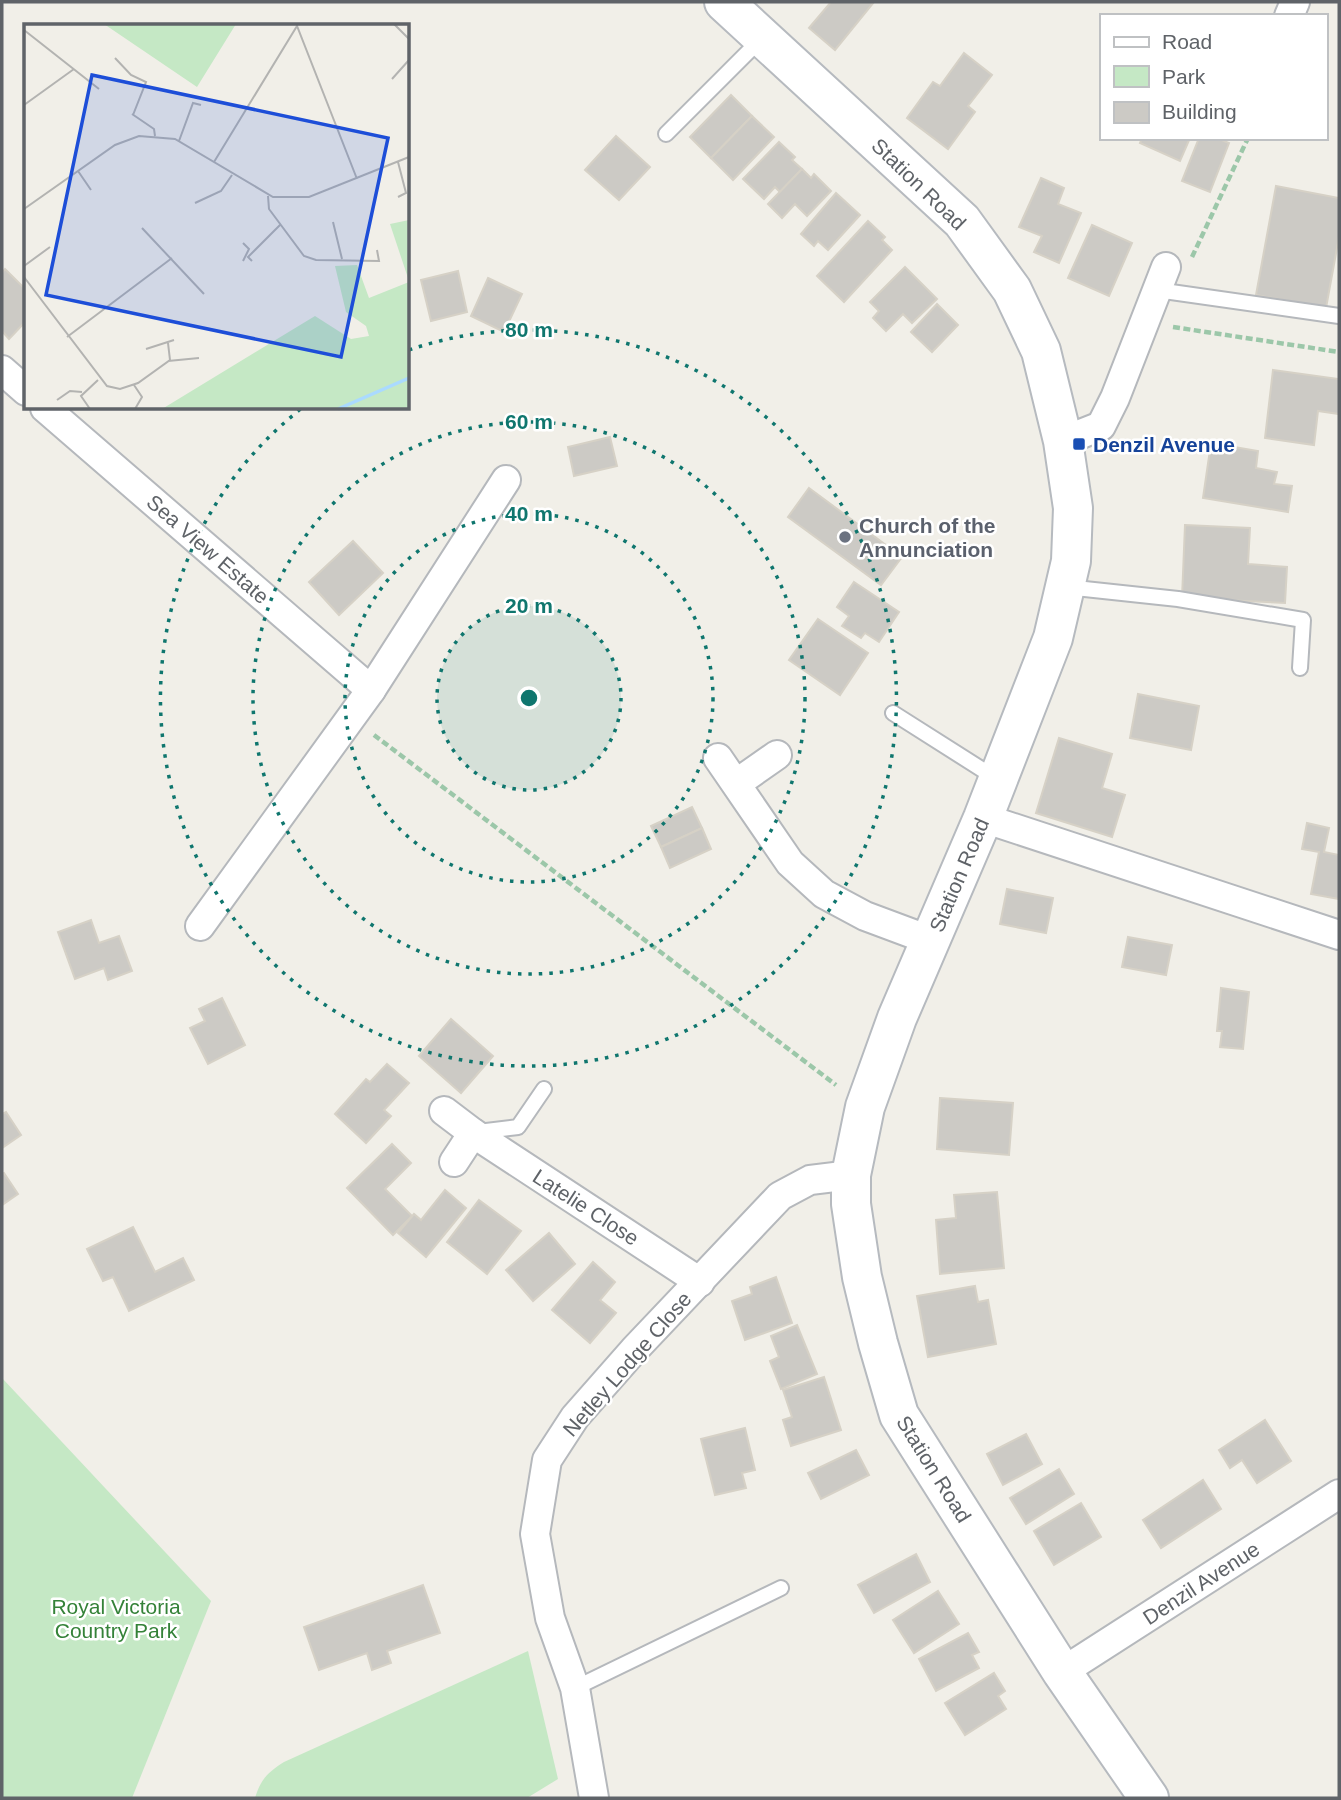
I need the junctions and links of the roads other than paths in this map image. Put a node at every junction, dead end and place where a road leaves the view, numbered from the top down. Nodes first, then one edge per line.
1 (724, 2) edge
2 (762, 37) junction
3 (666, 134) dead end
4 (1161, 278) joint
5 (1339, 316) edge
6 (2, 370) edge
7 (24, 389) edge
8 (47, 410) edge
9 (1063, 441) junction
10 (506, 480) dead end
11 (1065, 587) junction
12 (1300, 668) dead end
13 (371, 690) junction
14 (893, 713) dead end
15 (777, 755) dead end
16 (718, 758) dead end
17 (998, 780) junction
18 (737, 783) junction
19 (983, 818) junction
20 (200, 926) dead end
21 (1339, 935) edge
22 (932, 941) junction
23 (544, 1089) dead end
24 (444, 1111) dead end
25 (473, 1133) junction
26 (454, 1162) dead end
27 (851, 1175) junction
28 (700, 1282) junction
29 (1339, 1494) edge
30 (781, 1588) dead end
31 (1062, 1672) junction
32 (575, 1688) junction
33 (594, 1798) edge
34 (1149, 1798) edge

1 - 2 street, Station Road
2 - 3 lane
2 - 9 street, Station Road
4 - 5 lane
4 - 9 street
6 - 7 street
8 - 13 street, Sea View Estate
9 - 11 street, Station Road
10 - 13 street
11 - 12 lane
11 - 17 street, Station Road
13 - 20 street
14 - 17 lane
15 - 18 street
16 - 18 street
17 - 19 street, Station Road
18 - 22 street
19 - 21 street
19 - 22 street, Station Road
22 - 27 street, Station Road
23 - 25 lane
24 - 25 street, Latelie Close
25 - 26 street
25 - 28 street, Latelie Close
27 - 28 street, Netley Lodge Close
27 - 31 street, Station Road
28 - 32 street, Netley Lodge Close
29 - 31 street, Denzil Avenue
30 - 32 lane
31 - 34 street, Station Road
32 - 33 street, Netley Lodge Close

